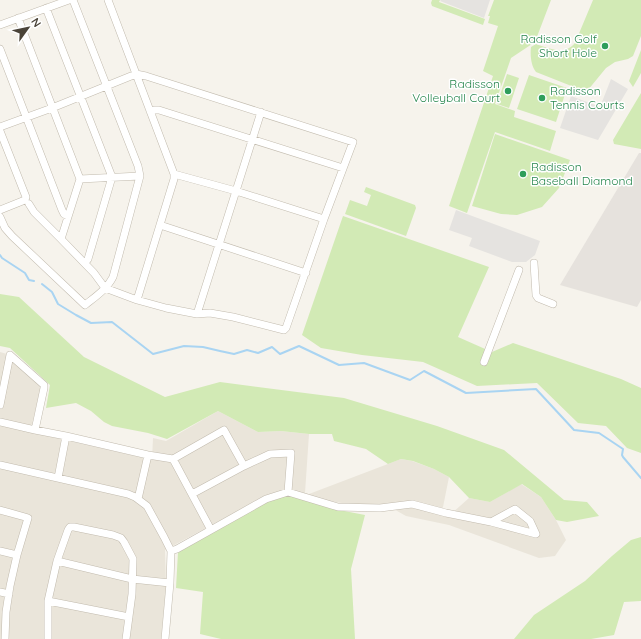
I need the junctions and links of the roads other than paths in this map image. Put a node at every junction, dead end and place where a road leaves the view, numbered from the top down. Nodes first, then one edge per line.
1 (69, 0) edge
2 (73, 0) edge
3 (108, 0) edge
4 (46, 8) junction
5 (18, 18) junction
6 (0, 25) edge
7 (0, 49) edge
8 (3, 63) edge
9 (136, 74) junction
10 (107, 85) junction
11 (80, 96) junction
12 (52, 108) junction
13 (150, 111) junction
14 (261, 112) junction
15 (26, 117) junction
16 (0, 127) edge
17 (0, 131) edge
18 (252, 139) junction
19 (343, 168) junction
20 (174, 174) junction
21 (140, 176) junction
22 (112, 177) junction
23 (80, 179) junction
24 (236, 191) junction
25 (29, 204) dead end
26 (0, 210) edge
27 (68, 216) junction
28 (0, 217) edge
29 (324, 219) junction
30 (160, 225) junction
31 (61, 239) junction
32 (219, 244) junction
33 (85, 263) junction
34 (534, 263) dead end
35 (519, 270) dead end
36 (306, 273) junction
37 (106, 288) junction
38 (137, 300) junction
39 (553, 304) dead end
40 (197, 314) junction
41 (484, 362) dead end
42 (0, 405) edge
43 (0, 422) edge
44 (35, 430) junction
45 (66, 436) junction
46 (148, 455) junction
47 (173, 458) junction
48 (0, 465) edge
49 (244, 466) junction
50 (58, 478) junction
51 (288, 492) junction
52 (192, 494) junction
53 (138, 499) junction
54 (0, 510) edge
55 (491, 522) junction
56 (211, 530) junction
57 (0, 551) edge
58 (171, 551) junction
59 (17, 555) junction
60 (57, 561) junction
61 (132, 579) junction
62 (170, 583) junction
63 (0, 592) edge
64 (9, 594) junction
65 (48, 601) junction
66 (129, 617) junction
67 (3, 631) edge
68 (5, 639) edge
69 (48, 639) edge
70 (126, 639) edge
71 (165, 639) edge

1 - 4 street
2 - 10 street
3 - 9 street
4 - 5 street
4 - 11 street
5 - 6 street
5 - 12 street
7 - 8 street
8 - 15 street
9 - 10 street
9 - 13 street
9 - 14 street
10 - 11 street
10 - 21 street
11 - 12 street
11 - 22 street
12 - 15 street
12 - 23 street
13 - 18 street
13 - 20 street
14 - 18 street
14 - 19 street
15 - 16 street
15 - 27 street
17 - 26 street
18 - 19 street
18 - 24 street
19 - 29 street
20 - 24 street
20 - 30 street
21 - 22 street
21 - 37 street
22 - 23 street
22 - 33 street
23 - 27 street
24 - 29 street
24 - 32 street
25 - 31 street
27 - 31 street
28 - 37 street
29 - 36 street
30 - 32 street
30 - 38 street
31 - 33 street
32 - 36 street
32 - 40 street
33 - 37 street
34 - 39 street
35 - 41 street
36 - 40 street
37 - 38 street
38 - 40 street
42 - 44 street
43 - 44 street
44 - 45 street
45 - 46 street
45 - 50 street
46 - 47 street
46 - 53 street
47 - 49 street
47 - 52 street
48 - 50 street
49 - 51 street
49 - 52 street
50 - 53 street
51 - 55 street
51 - 56 street
52 - 56 street
53 - 58 street
54 - 59 street
55 - 55 street
56 - 58 street
57 - 59 street
58 - 62 street
59 - 64 street
60 - 61 street
60 - 61 street
60 - 65 street
61 - 62 street
61 - 66 street
62 - 71 street
63 - 64 street
64 - 67 street
65 - 66 street
65 - 69 street
66 - 70 street
67 - 68 street

